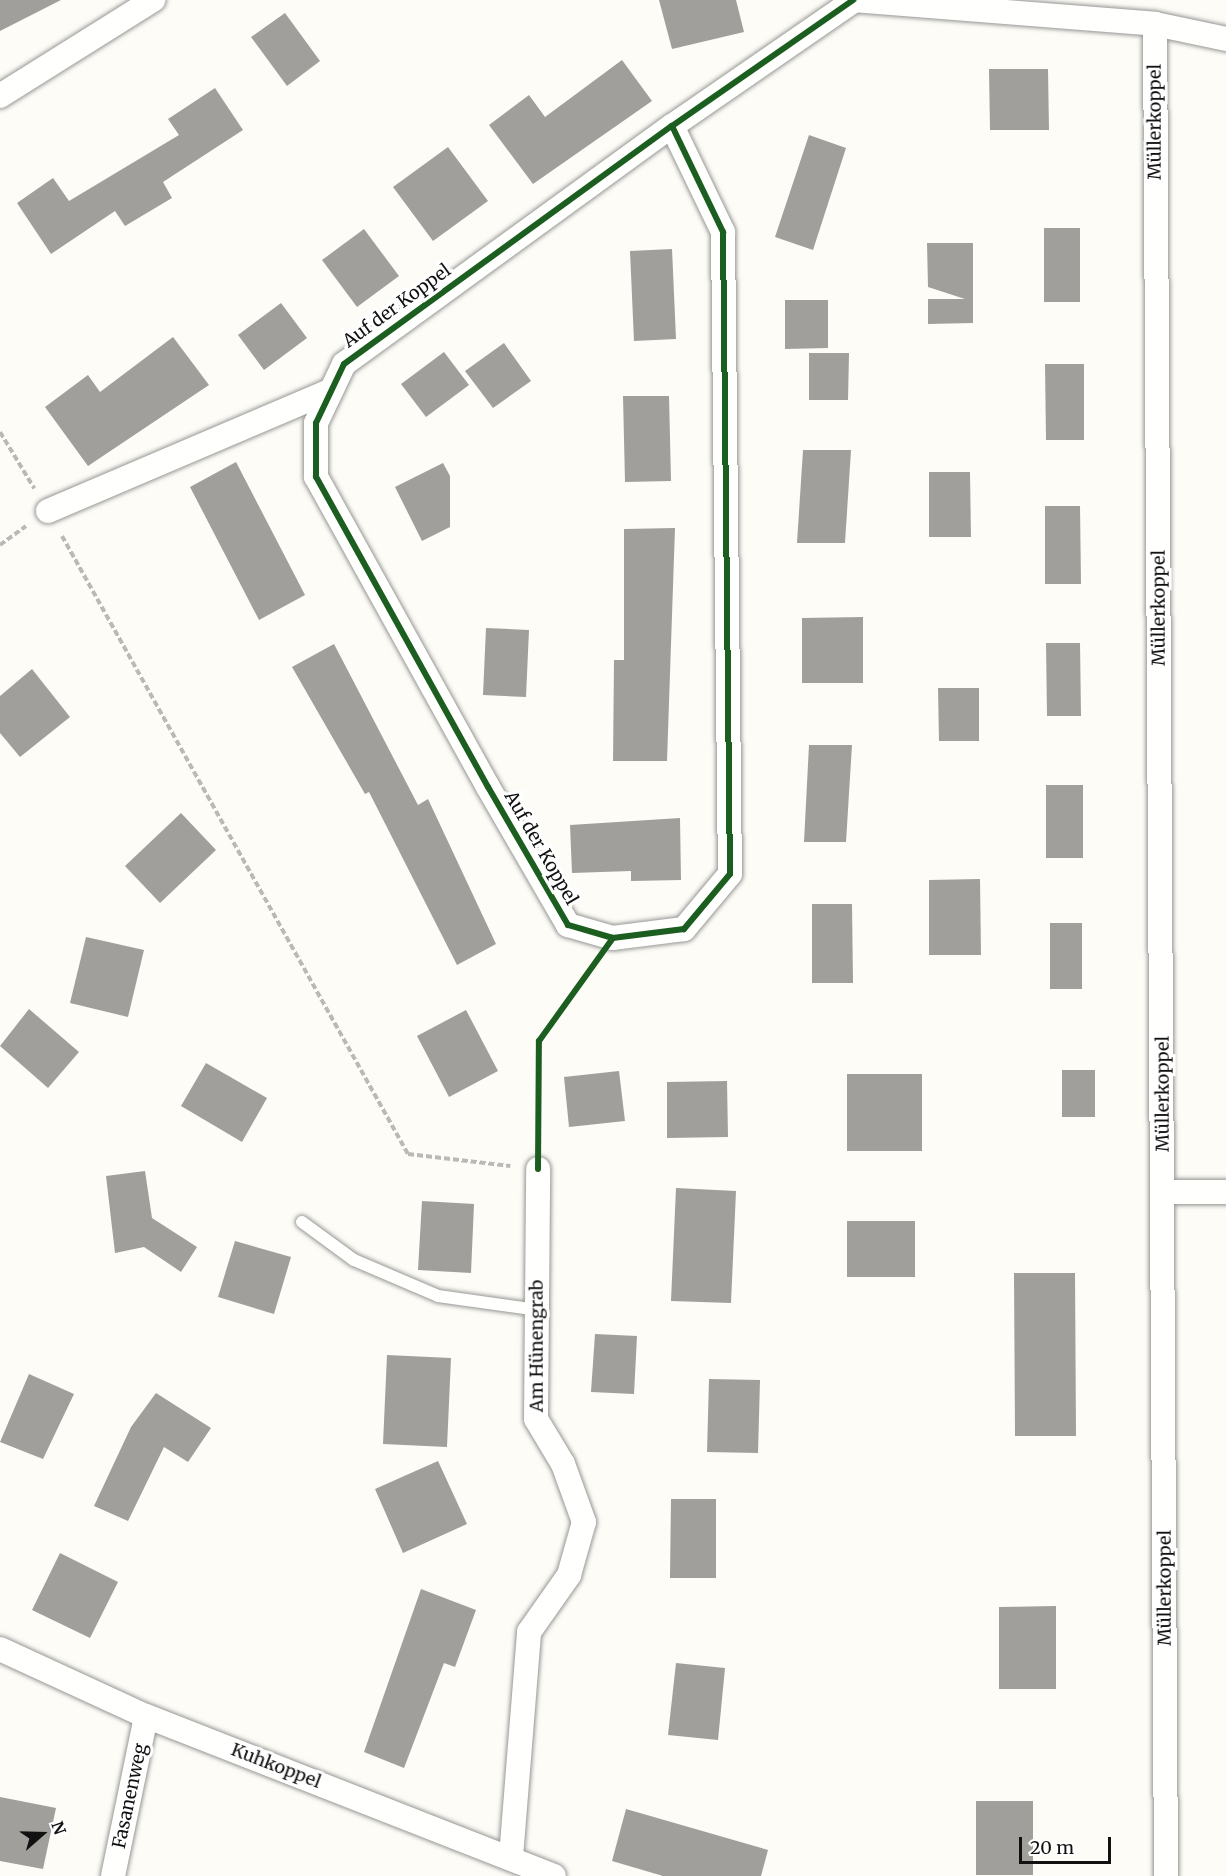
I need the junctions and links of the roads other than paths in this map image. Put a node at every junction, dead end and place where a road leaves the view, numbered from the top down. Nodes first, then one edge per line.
1 (153, 0) edge
2 (853, 0) edge
3 (1155, 24) junction
4 (1226, 39) edge
5 (0, 96) edge
6 (672, 126) junction
7 (331, 390) junction
8 (48, 511) road end
9 (538, 1169) road end
10 (1164, 1192) junction
11 (1226, 1192) edge
12 (302, 1222) dead end
13 (537, 1310) junction
14 (0, 1649) edge
15 (146, 1716) junction
16 (511, 1857) junction
17 (113, 1876) edge
18 (554, 1876) edge
19 (1166, 1876) edge

1 - 5 street
2 - 3 street, Auf der Koppel
2 - 6 street, Auf der Koppel
3 - 4 street, Auf der Koppel
3 - 10 street, Müllerkoppel
6 - 7 street, Auf der Koppel
6 - 7 street, Auf der Koppel
7 - 8 street
9 - 13 street, Am Hünengrab
10 - 11 street
10 - 19 street, Müllerkoppel
12 - 13 lane
13 - 16 street, Am Hünengrab
14 - 15 street, Kuhkoppel
15 - 16 street, Kuhkoppel
15 - 17 street, Fasanenweg
16 - 18 street, Kuhkoppel

